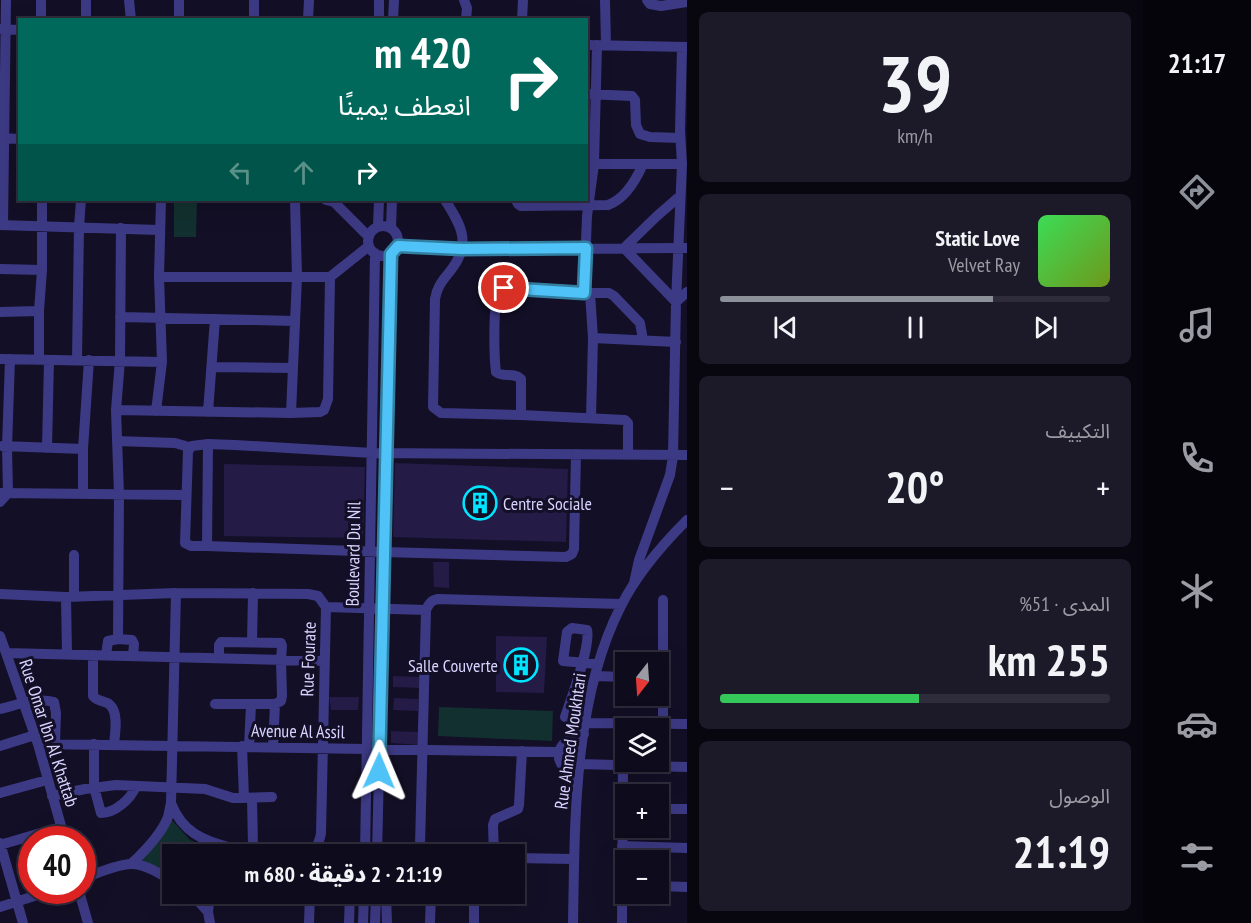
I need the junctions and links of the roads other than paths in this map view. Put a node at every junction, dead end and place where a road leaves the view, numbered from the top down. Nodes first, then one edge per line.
1 (6, 0) edge
2 (41, 0) edge
3 (87, 0) edge
4 (129, 0) edge
5 (179, 0) edge
6 (254, 0) edge
7 (309, 0) edge
8 (379, 0) edge
9 (394, 0) edge
10 (523, 0) edge
11 (605, 0) edge
12 (647, 0) edge
13 (687, 2) edge
14 (41, 18) edge
15 (86, 18) edge
16 (131, 18) edge
17 (179, 18) edge
18 (254, 18) edge
19 (308, 18) edge
20 (379, 18) edge
21 (393, 18) edge
22 (522, 18) edge
23 (3, 29) edge
24 (18, 30) edge
25 (596, 45) edge
26 (685, 47) edge
27 (591, 94) edge
28 (684, 101) edge
29 (590, 129) edge
30 (2, 138) edge
31 (680, 138) junction
32 (18, 139) edge
33 (590, 164) edge
34 (682, 164) junction
35 (643, 165) junction
36 (684, 199) edge
37 (42, 201) edge
38 (81, 201) edge
39 (161, 201) edge
40 (295, 201) edge
41 (332, 201) edge
42 (379, 201) edge
43 (392, 201) edge
44 (446, 201) edge
45 (516, 201) edge
46 (588, 206) junction
47 (2, 225) edge
48 (42, 226) junction
49 (378, 226) junction
50 (79, 227) junction
51 (121, 228) junction
52 (392, 228) junction
53 (159, 230) junction
54 (371, 246) junction
55 (586, 248) junction
56 (624, 248) junction
57 (683, 248) edge
58 (462, 249) junction
59 (394, 250) junction
60 (0, 269) edge
61 (42, 270) junction
62 (159, 277) junction
63 (297, 277) junction
64 (330, 277) junction
65 (687, 292) edge
66 (587, 293) junction
67 (676, 302) junction
68 (39, 311) junction
69 (0, 312) edge
70 (120, 317) junction
71 (160, 318) junction
72 (215, 319) junction
73 (295, 321) junction
74 (593, 338) junction
75 (643, 340) junction
76 (675, 342) junction
77 (5, 359) edge
78 (44, 360) junction
79 (83, 360) junction
80 (120, 360) junction
81 (162, 362) junction
82 (212, 367) junction
83 (292, 368) junction
84 (116, 410) junction
85 (156, 411) junction
86 (208, 412) junction
87 (291, 413) junction
88 (521, 415) junction
89 (591, 418) junction
90 (117, 441) junction
91 (208, 444) junction
92 (3, 447) edge
93 (189, 447) junction
94 (48, 448) junction
95 (83, 449) junction
96 (372, 453) junction
97 (386, 453) junction
98 (576, 454) junction
99 (628, 455) junction
100 (687, 455) edge
101 (673, 456) junction
102 (4, 493) edge
103 (83, 493) junction
104 (119, 494) junction
105 (185, 495) junction
106 (0, 502) edge
107 (687, 520) edge
108 (207, 546) junction
109 (370, 552) junction
110 (384, 552) junction
111 (74, 555) dead end
112 (634, 583) junction
113 (176, 593) junction
114 (253, 593) junction
115 (0, 594) edge
116 (119, 595) junction
117 (70, 597) junction
118 (663, 600) dead end
119 (622, 604) junction
120 (326, 607) junction
121 (368, 608) junction
122 (383, 609) junction
123 (426, 610) junction
124 (0, 636) edge
125 (118, 639) junction
126 (252, 642) junction
127 (661, 652) edge
128 (6, 653) junction
129 (67, 654) junction
130 (93, 655) junction
131 (106, 655) junction
132 (133, 656) junction
133 (175, 657) junction
134 (219, 658) junction
135 (281, 660) junction
136 (325, 661) junction
137 (598, 664) junction
138 (12, 670) junction
139 (0, 673) edge
140 (594, 676) junction
141 (615, 677) edge
142 (22, 702) junction
143 (275, 704) junction
144 (215, 705) dead end
145 (251, 705) junction
146 (0, 710) edge
147 (565, 717) dead end
148 (669, 723) edge
149 (687, 724) edge
150 (615, 726) edge
151 (585, 728) junction
152 (36, 740) junction
153 (55, 743) junction
154 (94, 744) junction
155 (114, 744) junction
156 (172, 745) junction
157 (0, 746) edge
158 (246, 746) junction
159 (273, 747) junction
160 (324, 748) junction
161 (366, 748) junction
162 (380, 749) junction
163 (423, 749) junction
164 (522, 751) junction
165 (558, 752) junction
166 (580, 764) junction
167 (615, 765) edge
168 (669, 766) edge
169 (687, 767) edge
170 (578, 777) junction
171 (47, 780) junction
172 (136, 786) junction
173 (94, 787) junction
174 (171, 788) junction
175 (0, 794) edge
176 (52, 796) junction
177 (272, 797) dead end
178 (248, 798) junction
179 (171, 803) junction
180 (687, 808) edge
181 (669, 809) edge
182 (61, 826) edge
183 (622, 838) edge
184 (18, 839) edge
185 (0, 844) edge
186 (215, 844) edge
187 (254, 844) edge
188 (319, 844) edge
189 (364, 844) edge
190 (377, 844) edge
191 (420, 844) edge
192 (494, 844) edge
193 (622, 846) junction
194 (687, 848) edge
195 (622, 850) edge
196 (525, 858) edge
197 (574, 859) junction
198 (131, 864) junction
199 (96, 874) edge
200 (162, 876) edge
201 (669, 886) edge
202 (687, 887) edge
203 (17, 902) junction
204 (83, 904) edge
205 (200, 904) edge
206 (310, 904) edge
207 (350, 904) edge
208 (364, 904) edge
209 (376, 904) edge
210 (387, 904) edge
211 (431, 904) edge
212 (474, 904) edge
213 (623, 904) edge
214 (0, 907) edge
215 (209, 918) edge
216 (23, 923) edge
217 (88, 923) edge
218 (309, 923) edge
219 (349, 923) edge
220 (363, 923) edge
221 (375, 923) edge
222 (387, 923) edge
223 (430, 923) edge
224 (474, 923) edge
225 (573, 923) edge
226 (622, 923) edge

1 - 23 street
2 - 14 street
3 - 15 street
4 - 16 street
5 - 17 street
6 - 18 street
7 - 19 street
8 - 20 street
9 - 21 street
10 - 22 street
11 - 25 street
12 - 13 street
23 - 24 street
23 - 30 street
25 - 26 street
25 - 27 street
26 - 28 street
27 - 29 street
27 - 31 street
28 - 31 street
29 - 33 street
30 - 32 street
30 - 47 street
31 - 34 street
33 - 35 street
33 - 46 street
34 - 35 street
34 - 36 street
35 - 46 street
36 - 56 street
36 - 57 street
37 - 48 street
38 - 50 street
39 - 53 street
40 - 63 street
41 - 54 street
42 - 49 street
43 - 52 street
44 - 58 street
45 - 46 street
46 - 55 street
47 - 48 street
48 - 50 street
48 - 61 street
49 - 52 street
49 - 54 street
50 - 51 street
50 - 79 street
51 - 53 street
51 - 70 street
52 - 59 street
53 - 62 street
54 - 59 street
54 - 64 street
54 - 96 street, Boulevard Du Nil
55 - 56 street
55 - 58 street
55 - 66 street
56 - 57 street
56 - 67 street
57 - 67 street
58 - 59 street
58 - 88 street
59 - 97 street, Boulevard Du Nil
60 - 61 street
61 - 68 street
62 - 63 street
62 - 71 street
63 - 64 street
63 - 73 street
64 - 87 street
65 - 67 street
66 - 74 street
66 - 75 street
66 - 88 street
67 - 76 street
68 - 69 street
68 - 78 street
70 - 71 street
70 - 80 street
71 - 72 street
71 - 81 street
72 - 73 street
72 - 82 street
73 - 83 street
74 - 75 street
74 - 89 street
75 - 76 street
76 - 101 street
77 - 78 street
77 - 92 street
78 - 79 street
78 - 94 street
79 - 80 street
79 - 95 street
80 - 81 street
80 - 84 street
81 - 85 street
82 - 83 street
82 - 86 street
83 - 87 street
84 - 85 street
84 - 90 street
85 - 86 street
86 - 87 street
88 - 89 street
89 - 99 street
90 - 93 street
90 - 104 street
91 - 93 street
91 - 96 street
91 - 108 street
92 - 94 street
92 - 102 street
93 - 105 street
94 - 95 street
95 - 103 street
96 - 97 street
96 - 109 street, Boulevard Du Nil
97 - 98 street
97 - 110 street, Boulevard Du Nil
98 - 99 street
98 - 110 street
99 - 101 street
100 - 101 street
101 - 112 street
102 - 103 street
102 - 106 street
103 - 104 street
104 - 105 street
104 - 116 street
105 - 108 street
107 - 112 street, Rue Ahmed Moukhtari
108 - 109 street
109 - 110 street
109 - 121 street, Boulevard Du Nil
110 - 122 street, Boulevard Du Nil
111 - 117 street
112 - 119 street, Rue Ahmed Moukhtari
113 - 114 street
113 - 116 street
113 - 133 street
114 - 120 street
114 - 126 street
115 - 117 street
116 - 117 street
116 - 125 street
117 - 129 street
118 - 127 street
119 - 123 street
119 - 137 street, Rue Ahmed Moukhtari
120 - 121 street
120 - 136 street, Rue Fourate
121 - 122 street
121 - 161 street, Boulevard Du Nil
122 - 123 street
122 - 162 street, Boulevard Du Nil
123 - 163 street
124 - 128 street, Rue Omar Ibn Al Khattab
125 - 131 street
125 - 132 street
126 - 134 street
126 - 135 street
128 - 129 street
128 - 138 street, Rue Omar Ibn Al Khattab
129 - 130 street
130 - 131 street
130 - 155 street
131 - 132 street
132 - 133 street
133 - 134 street
133 - 156 street
134 - 135 street
135 - 136 street
135 - 143 street
136 - 160 street, Rue Fourate
137 - 140 street, Rue Ahmed Moukhtari
137 - 147 street
138 - 139 street
138 - 142 street, Rue Omar Ibn Al Khattab
140 - 141 street
140 - 151 street, Rue Ahmed Moukhtari
142 - 146 street
142 - 152 street, Rue Omar Ibn Al Khattab
142 - 153 street
143 - 145 street
143 - 159 street
144 - 145 street
145 - 158 street
148 - 149 street
150 - 151 street
151 - 165 street
151 - 166 street, Rue Ahmed Moukhtari
152 - 153 street, Avenue Al Assil
152 - 157 street, Avenue Al Assil
152 - 171 street, Rue Omar Ibn Al Khattab
153 - 154 street, Avenue Al Assil
154 - 155 street, Avenue Al Assil
154 - 173 street
155 - 156 street, Avenue Al Assil
156 - 158 street, Avenue Al Assil
156 - 174 street
158 - 159 street, Avenue Al Assil
158 - 178 street
159 - 160 street, Avenue Al Assil
160 - 161 street, Avenue Al Assil
160 - 188 street, Rue Fourate
161 - 162 street, Avenue Al Assil
161 - 189 street, Boulevard Du Nil
162 - 163 street, Avenue Al Assil
162 - 190 street, Boulevard Du Nil
163 - 164 street, Avenue Al Assil
163 - 191 street
164 - 165 street, Avenue Al Assil
164 - 192 street
165 - 170 street
166 - 167 street
166 - 170 street, Rue Ahmed Moukhtari
168 - 169 street
170 - 197 street, Rue Ahmed Moukhtari
171 - 175 street
171 - 176 street, Rue Omar Ibn Al Khattab
172 - 173 street
172 - 173 street
172 - 174 street
173 - 176 street
174 - 178 street
174 - 179 street
176 - 182 street, Rue Omar Ibn Al Khattab
177 - 178 street
178 - 187 street
179 - 186 street
179 - 198 street
180 - 181 street
183 - 193 street
184 - 185 street
185 - 203 street
193 - 194 street
193 - 195 street
196 - 197 street
197 - 225 street, Rue Ahmed Moukhtari
198 - 199 street
198 - 200 street
201 - 202 street
203 - 214 street
203 - 216 street
204 - 217 street
205 - 215 street
206 - 218 street
207 - 219 street
208 - 220 street
209 - 221 street
210 - 222 street
211 - 223 street
212 - 224 street
213 - 226 street

